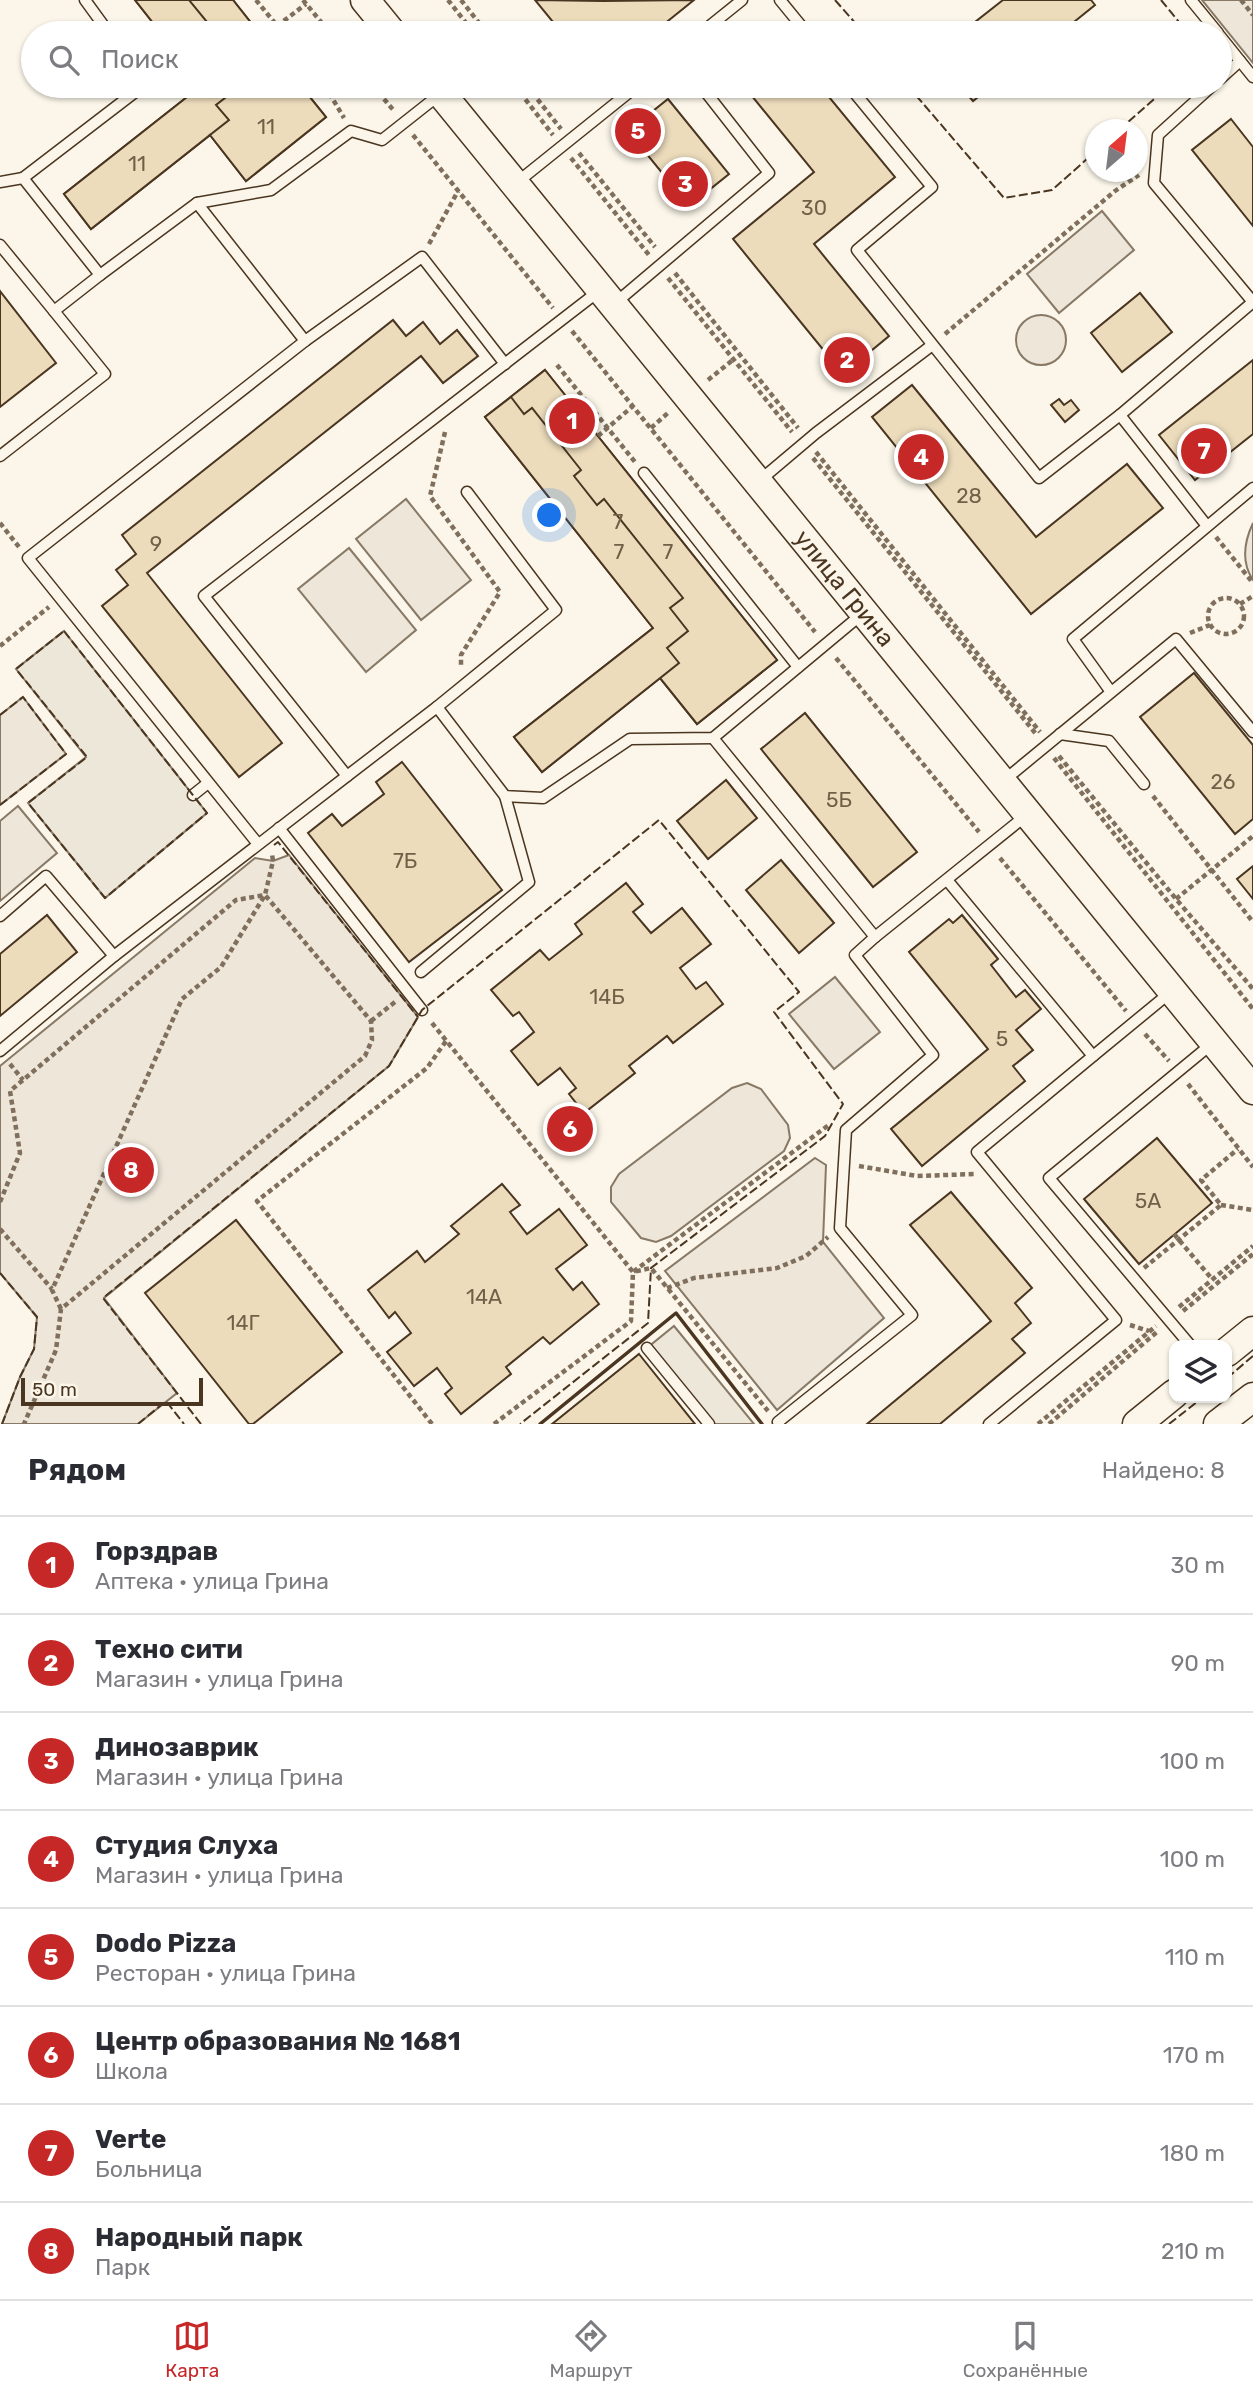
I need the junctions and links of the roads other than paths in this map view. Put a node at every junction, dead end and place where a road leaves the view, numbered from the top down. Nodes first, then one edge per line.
1 (85, 0) edge
2 (365, 0) edge
3 (742, 0) edge
4 (780, 0) edge
5 (1191, 0) edge
6 (100, 21) edge
7 (382, 21) edge
8 (716, 21) edge
9 (797, 21) edge
10 (1208, 21) edge
11 (1232, 51) edge
12 (1240, 61) junction
13 (1232, 68) edge
14 (1253, 77) edge
15 (127, 98) edge
16 (430, 98) edge
17 (445, 98) edge
18 (622, 98) edge
19 (710, 98) edge
20 (859, 98) edge
21 (1199, 98) edge
22 (23, 178) junction
23 (0, 182) edge
24 (515, 184) junction
25 (197, 203) junction
26 (0, 245) edge
27 (100, 275) junction
28 (607, 297) junction
29 (54, 311) junction
30 (305, 341) junction
31 (931, 346) junction
32 (505, 364) junction
33 (1120, 415) junction
34 (0, 456) edge
35 (644, 474) road end
36 (758, 482) junction
37 (1253, 488) edge
38 (467, 492) dead end
39 (1207, 526) junction
40 (864, 612) junction
41 (798, 667) junction
42 (1111, 692) junction
43 (437, 707) junction
44 (1253, 732) edge
45 (1060, 734) junction
46 (713, 738) junction
47 (347, 776) junction
48 (1002, 782) junction
49 (208, 783) junction
50 (1144, 784) road end
51 (193, 795) dead end
52 (505, 796) junction
53 (1028, 814) junction
54 (279, 828) junction
55 (258, 844) junction
56 (947, 880) junction
57 (0, 916) edge
58 (875, 937) junction
59 (114, 956) junction
60 (421, 972) dead end
61 (1172, 991) junction
62 (422, 1010) road end
63 (1214, 1042) junction
64 (0, 1051) edge
65 (1093, 1056) junction
66 (1253, 1090) edge
67 (1253, 1331) edge
68 (1185, 1340) edge
69 (647, 1348) dead end
70 (1232, 1348) edge
71 (1253, 1397) edge
72 (1169, 1398) edge
73 (1225, 1422) edge
74 (778, 1423) edge
75 (709, 1424) edge
76 (989, 1424) edge
77 (1137, 1424) edge

1 - 6 lane
2 - 7 street
3 - 8 lane
4 - 9 lane
5 - 10 lane
11 - 12 lane
12 - 13 lane
12 - 14 lane
15 - 22 lane
16 - 25 lane
17 - 24 street, улица Грина
18 - 24 lane
19 - 28 lane
20 - 31 lane
21 - 33 lane
22 - 23 lane
22 - 27 lane
24 - 28 street, улица Грина
25 - 27 lane
25 - 30 lane
26 - 29 lane
27 - 29 lane
28 - 32 lane
28 - 36 street, улица Грина
29 - 34 lane
30 - 32 lane
30 - 49 lane
31 - 33 lane
31 - 36 lane
32 - 47 lane
33 - 39 lane
35 - 41 lane
36 - 40 street, улица Грина
37 - 39 lane
38 - 43 lane
39 - 42 lane
40 - 41 lane
40 - 48 street, улица Грина
41 - 46 lane
42 - 44 lane
42 - 45 lane
43 - 47 lane
43 - 52 lane
45 - 48 lane
45 - 50 lane
46 - 52 lane
46 - 58 lane
47 - 54 lane
48 - 53 street, улица Грина
49 - 51 lane
49 - 55 lane
52 - 60 lane
53 - 56 lane
53 - 61 street, улица Грина
54 - 55 lane
54 - 62 lane
55 - 59 lane
56 - 58 lane
56 - 65 lane
57 - 59 lane
58 - 74 lane
59 - 64 lane
61 - 63 street, улица Грина
61 - 65 lane
63 - 66 street, улица Грина
63 - 68 lane
65 - 76 lane
67 - 70 street
69 - 75 lane
71 - 73 street
72 - 77 street

